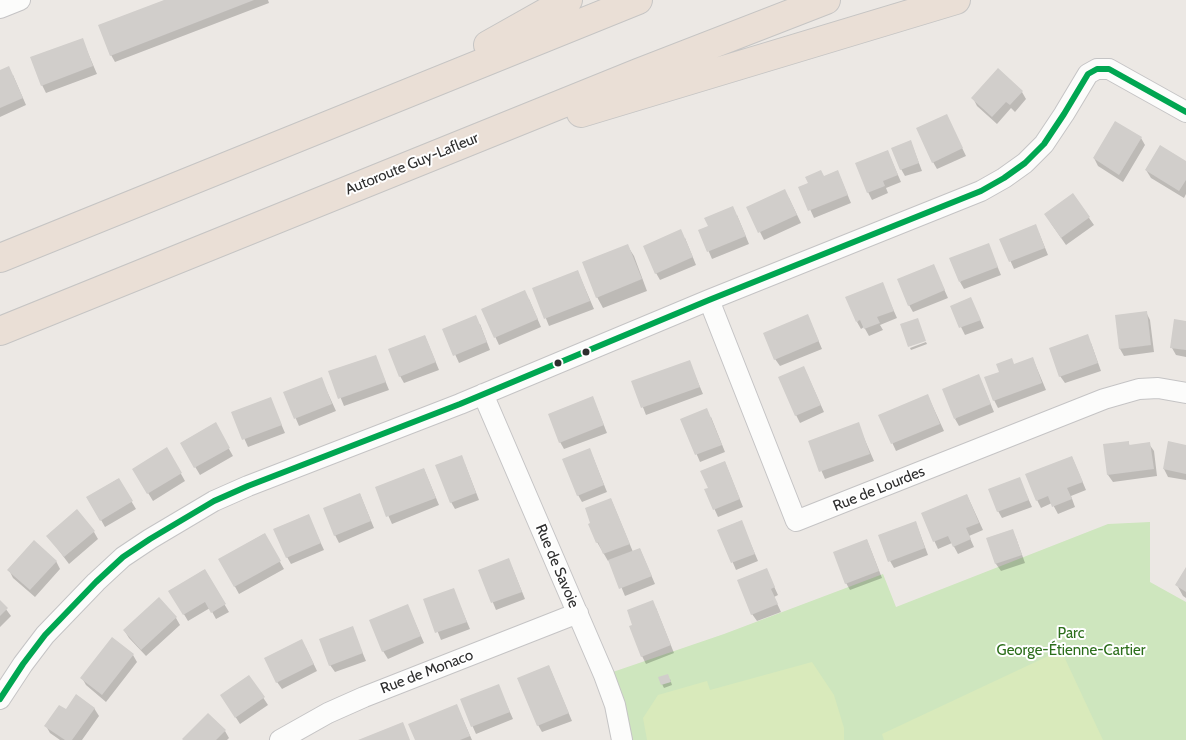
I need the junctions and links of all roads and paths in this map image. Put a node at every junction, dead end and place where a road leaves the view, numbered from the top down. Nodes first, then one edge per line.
1 (20, 0) edge
2 (568, 0) edge
3 (638, 0) edge
4 (826, 0) edge
5 (956, 0) edge
6 (0, 8) edge
7 (398, 97) junction
8 (1186, 112) edge
9 (421, 161) junction
10 (0, 258) edge
11 (709, 300) junction
12 (0, 331) edge
13 (1186, 393) edge
14 (483, 394) junction
15 (578, 613) junction
16 (1, 695) edge
17 (280, 740) edge
18 (622, 740) edge

1 - 6 street
2 - 7 highway
3 - 7 highway
4 - 9 highway, Autoroute Guy-Lafleur
5 - 9 highway
7 - 10 highway
8 - 11 street
9 - 12 highway, Autoroute Guy-Lafleur
11 - 13 street, Rue de Lourdes
11 - 14 street
14 - 15 street, Rue de Savoie
14 - 16 street
15 - 17 street, Rue de Monaco
15 - 18 street, Rue de Savoie

